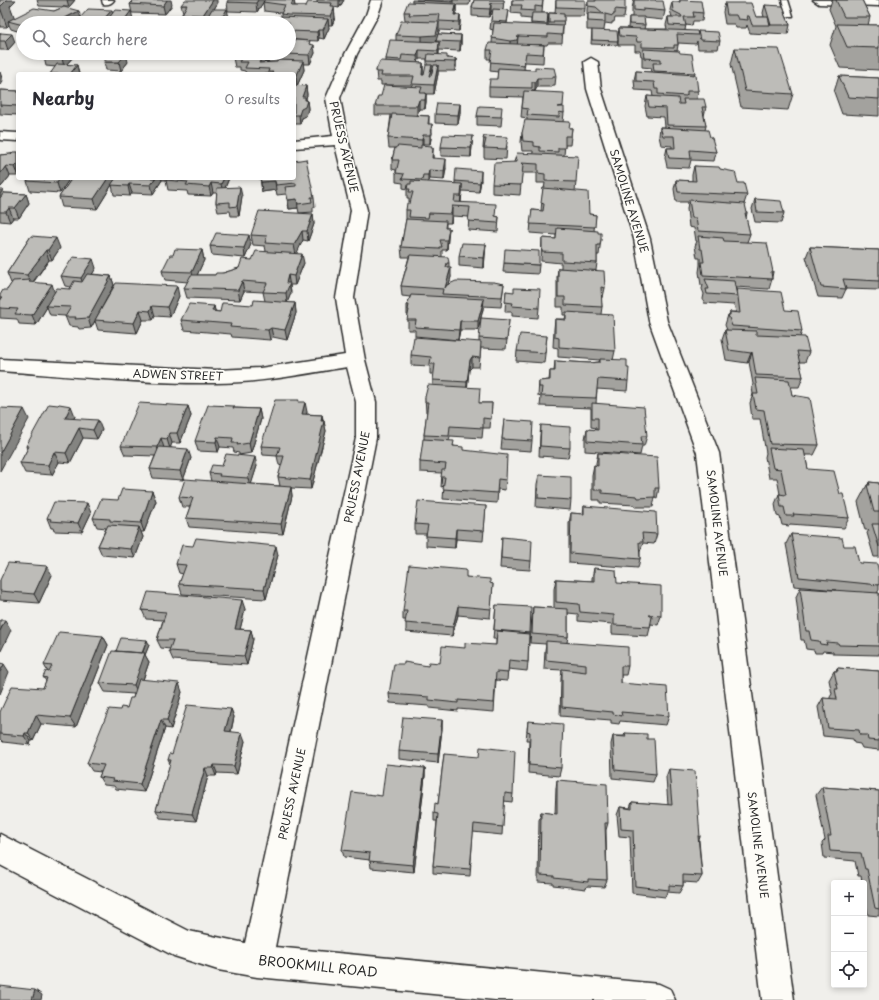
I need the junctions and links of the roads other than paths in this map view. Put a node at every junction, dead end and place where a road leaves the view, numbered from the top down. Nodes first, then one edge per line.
1 (377, 0) edge
2 (785, 0) edge
3 (819, 0) edge
4 (879, 2) edge
5 (790, 14) dead end
6 (591, 62) dead end
7 (0, 136) edge
8 (16, 138) edge
9 (340, 140) junction
10 (296, 144) edge
11 (355, 360) junction
12 (0, 365) edge
13 (0, 849) edge
14 (257, 961) junction
15 (659, 1000) edge
16 (778, 1000) edge

1 - 9 street, PRUESS AVENUE
2 - 5 lane
3 - 4 street
6 - 16 street, SAMOLINE AVENUE
7 - 8 street
9 - 10 street
9 - 11 street, PRUESS AVENUE
11 - 12 street, ADWEN STREET
11 - 14 street, PRUESS AVENUE
13 - 14 street, BROOKMILL ROAD
14 - 15 street, BROOKMILL ROAD

